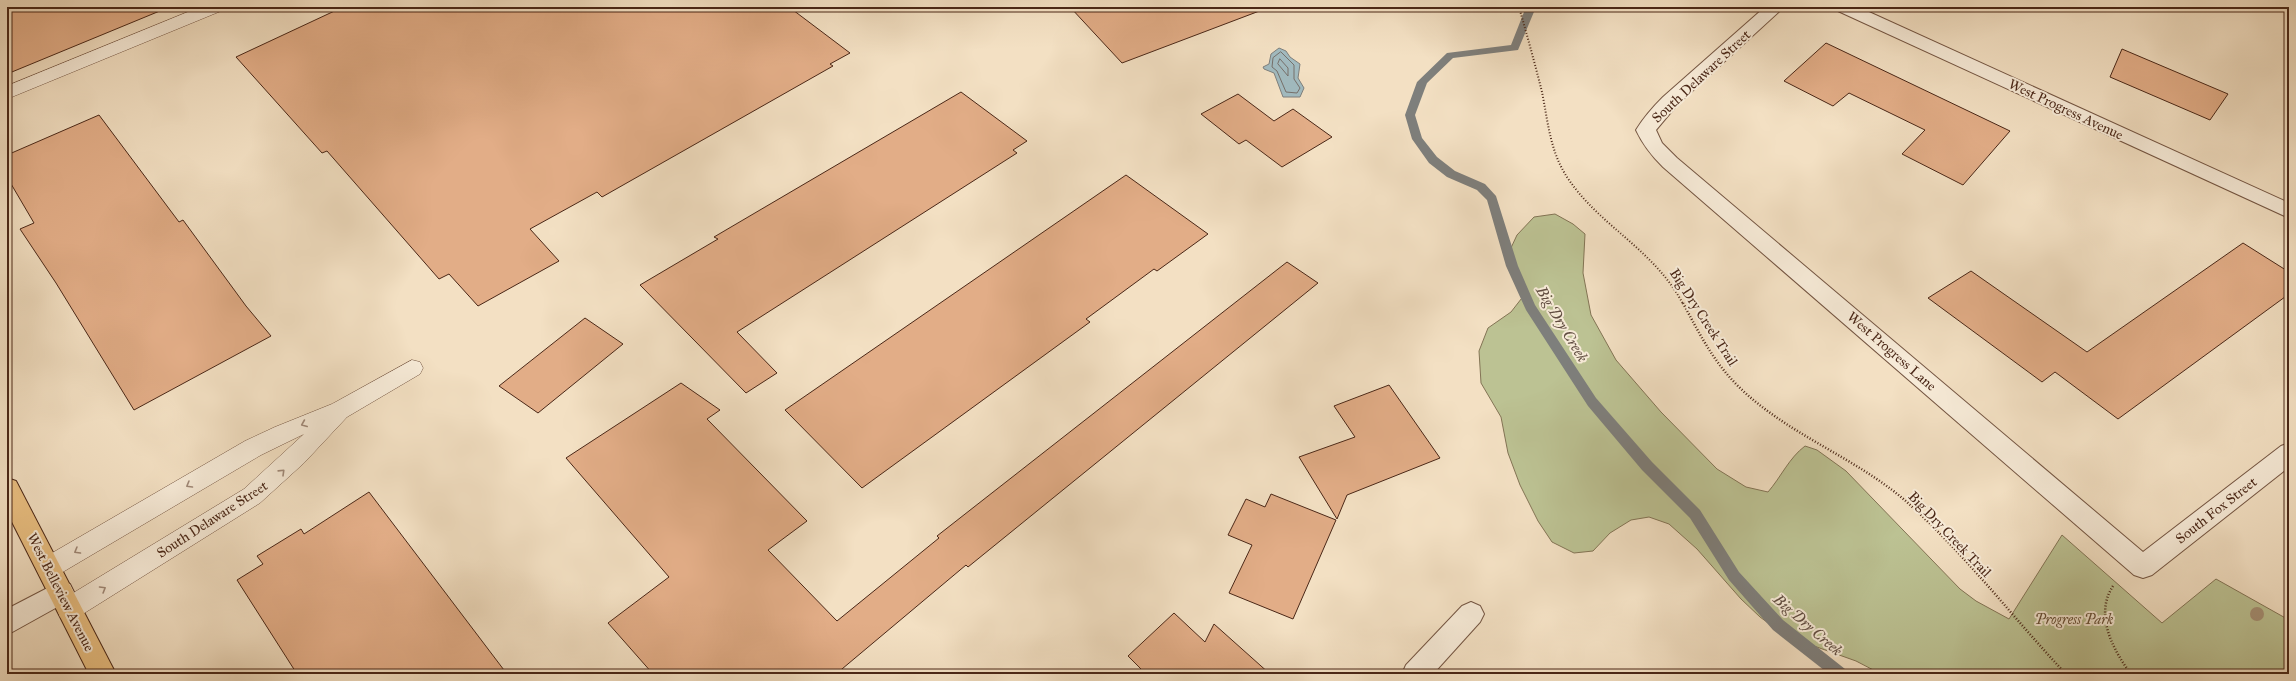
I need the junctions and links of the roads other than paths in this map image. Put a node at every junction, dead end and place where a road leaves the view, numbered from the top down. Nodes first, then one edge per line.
1 (215, 7) edge
2 (1775, 7) edge
3 (1844, 7) edge
4 (7, 93) edge
5 (1646, 130) joint
6 (2289, 211) edge
7 (412, 368) dead end
8 (340, 410) junction
9 (2289, 453) edge
10 (7, 488) edge
11 (48, 568) junction
12 (2143, 568) joint
13 (65, 601) junction
14 (1471, 614) dead end
15 (7, 623) edge
16 (103, 674) edge
17 (1415, 674) edge

1 - 4 lane
2 - 5 street, South Delaware Street
3 - 6 street, West Progress Avenue
5 - 12 street, West Progress Lane
7 - 8 lane, South Delaware Street
8 -> 11 lane, South Delaware Street
13 -> 8 lane, South Delaware Street
9 - 12 street, South Fox Street
10 - 11 main road, West Belleview Avenue
11 - 13 main road, West Belleview Avenue
13 - 15 street, South Delaware Street
13 - 16 main road, West Belleview Avenue
14 - 17 street

